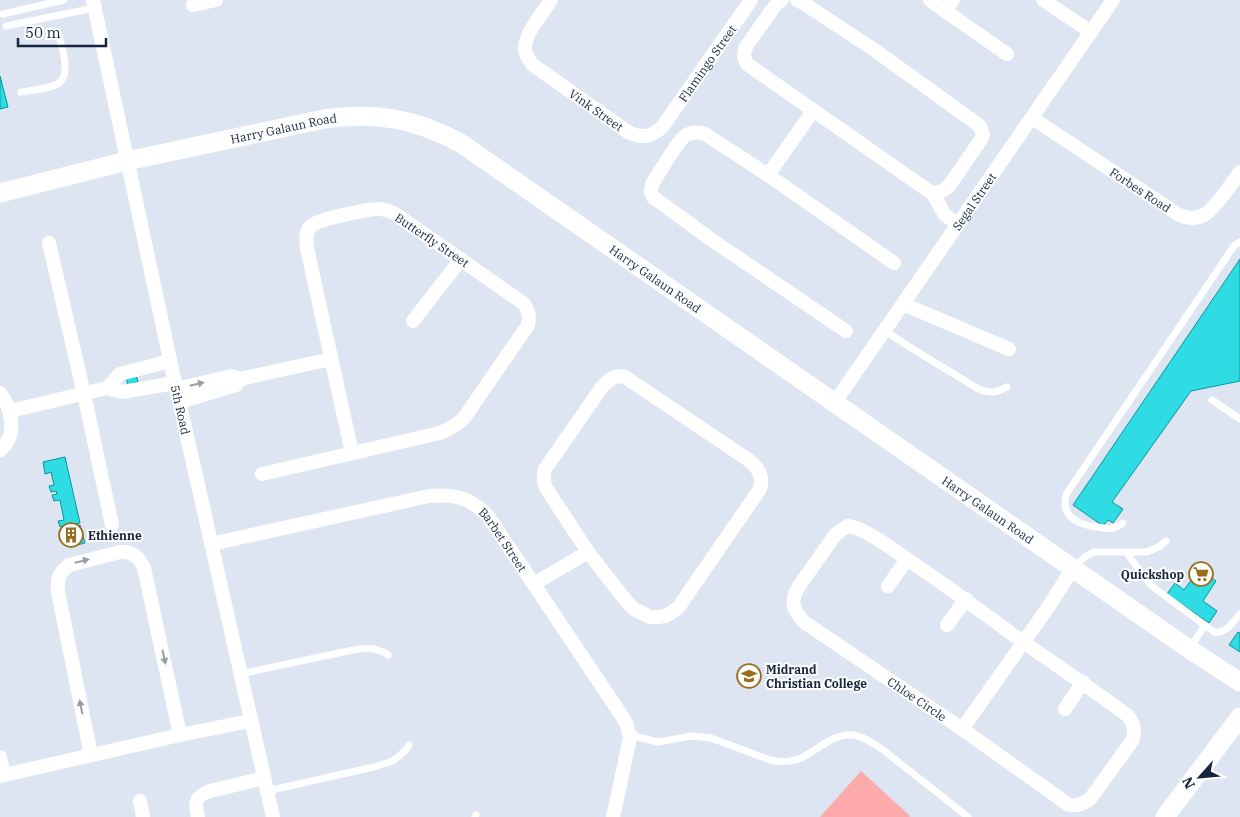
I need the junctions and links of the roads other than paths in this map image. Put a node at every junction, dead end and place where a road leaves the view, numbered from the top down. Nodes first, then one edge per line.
1 (64, 0) edge
2 (216, 0) edge
3 (551, 0) edge
4 (751, 0) edge
5 (782, 0) edge
6 (797, 0) edge
7 (930, 0) edge
8 (1043, 0) edge
9 (1113, 0) edge
10 (93, 4) edge
11 (193, 5) dead end
12 (949, 5) edge
13 (3, 14) dead end
14 (6, 26) dead end
15 (58, 32) dead end
16 (1090, 32) junction
17 (1007, 54) dead end
18 (21, 92) dead end
19 (813, 111) junction
20 (1032, 118) junction
21 (663, 126) joint
22 (127, 161) junction
23 (1240, 172) edge
24 (768, 176) junction
25 (0, 193) edge
26 (933, 194) junction
27 (958, 224) junction
28 (1240, 242) edge
29 (49, 243) dead end
30 (461, 259) junction
31 (894, 263) dead end
32 (902, 304) junction
33 (413, 321) dead end
34 (884, 330) junction
35 (846, 331) dead end
36 (1009, 349) dead end
37 (332, 359) junction
38 (170, 360) junction
39 (1007, 387) dead end
40 (107, 388) junction
41 (177, 391) junction
42 (0, 392) edge
43 (84, 394) junction
44 (1212, 400) dead end
45 (835, 402) junction
46 (10, 411) junction
47 (1240, 419) edge
48 (0, 450) edge
49 (352, 453) junction
50 (262, 474) dead end
51 (1123, 523) dead end
52 (112, 525) dead end
53 (1166, 541) dead end
54 (211, 544) junction
55 (588, 552) junction
56 (1126, 552) junction
57 (907, 559) junction
58 (1073, 568) junction
59 (534, 584) junction
60 (888, 586) dead end
61 (966, 599) junction
62 (1240, 614) edge
63 (947, 625) dead end
64 (1205, 625) junction
65 (1024, 642) junction
66 (1189, 649) junction
67 (388, 655) dead end
68 (240, 674) junction
69 (1083, 682) junction
70 (1240, 682) edge
71 (1065, 709) dead end
72 (1240, 717) edge
73 (250, 721) junction
74 (962, 729) junction
75 (629, 732) junction
76 (180, 735) junction
77 (409, 745) dead end
78 (91, 755) junction
79 (0, 757) edge
80 (2, 775) edge
81 (266, 785) junction
82 (140, 801) dead end
83 (143, 817) edge
84 (198, 817) edge
85 (273, 817) edge
86 (613, 817) edge
87 (968, 817) edge
88 (1165, 817) edge

1 - 13 lane
2 - 11 street
3 - 21 street, Vink Street
4 - 21 street, Flamingo Street
5 - 19 street
6 - 26 street
7 - 12 street
8 - 16 street
9 - 16 street, Segal Street
10 - 14 lane
10 - 22 street, 5th Road
12 - 17 street
15 - 18 lane
16 - 20 street, Segal Street
19 - 24 street
19 - 26 street
20 - 23 street, Forbes Road
20 - 27 street, Segal Street
22 - 25 main road, Harry Galaun Road
22 - 38 street, 5th Road
22 - 45 main road, Harry Galaun Road
24 - 31 street
24 - 35 street
26 - 27 street
27 - 32 street, Segal Street
28 - 51 lane
29 - 43 street
30 - 33 street
30 - 37 street, Butterfly Street
30 - 49 street, Butterfly Street
32 - 34 street, Segal Street
32 - 36 street
34 - 39 lane
34 - 45 street, Segal Street
37 - 41 street
37 - 49 street, Butterfly Street
38 - 40 street
38 - 41 street, 5th Road
40 - 41 street
40 - 43 street
41 - 54 street, 5th Road
42 - 46 street
43 - 46 street
43 - 52 street
44 - 47 lane
45 - 58 main road, Harry Galaun Road
46 - 48 street
49 - 50 street, Butterfly Street
53 - 56 lane
54 - 59 street, Barbet Street
54 - 68 street, 5th Road
55 - 55 street
55 - 59 street
56 - 58 lane
56 - 64 lane
57 - 60 street
57 - 61 street, Chloe Circle
57 - 74 street, Chloe Circle
58 - 65 street
58 - 66 main road, Harry Galaun Road
59 - 75 street, Barbet Street
61 - 63 street
61 - 65 street, Chloe Circle
62 - 64 lane
64 - 66 lane
65 - 69 street, Chloe Circle
65 - 74 street
66 - 70 main road, Harry Galaun Road
67 - 68 lane
68 - 73 street, 5th Road
69 - 71 street
69 - 74 street, Chloe Circle
72 - 88 main road
73 - 76 street
73 - 81 street, 5th Road
75 - 86 street
75 - 87 lane
76 - 78 street
78 -> 76 street
77 - 81 lane
78 - 80 street
79 - 80 street
81 - 84 street
81 - 85 street, 5th Road
82 - 83 street

